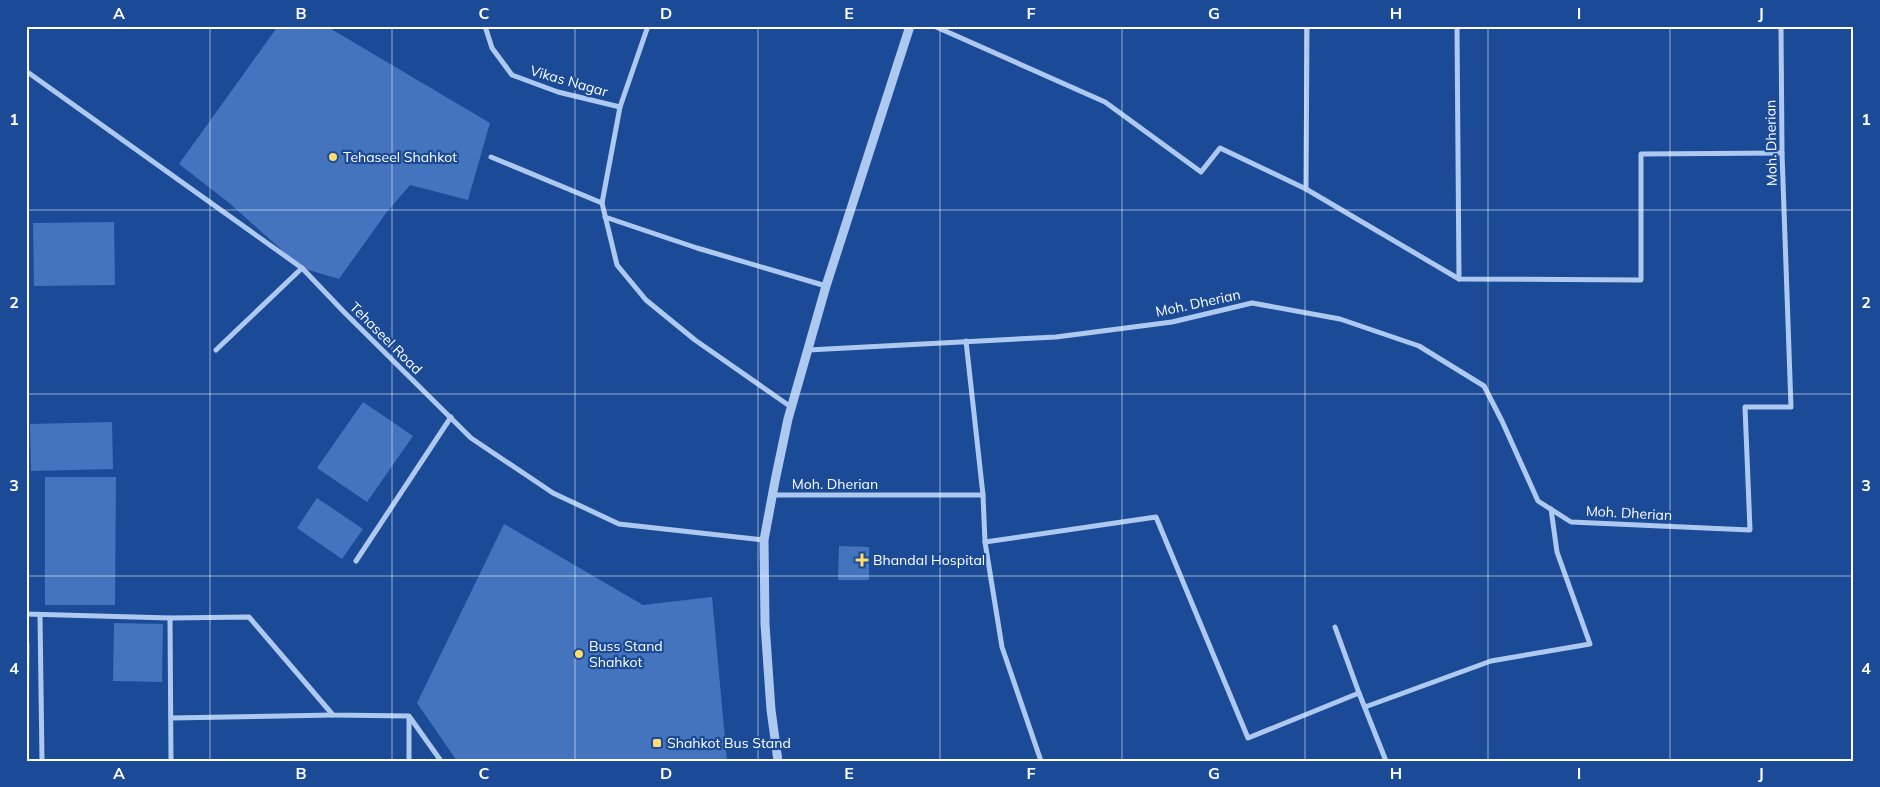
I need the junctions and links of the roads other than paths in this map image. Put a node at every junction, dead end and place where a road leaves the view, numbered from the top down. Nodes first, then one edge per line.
1 (485, 26) edge
2 (648, 26) edge
3 (910, 26) edge
4 (934, 26) edge
5 (1307, 26) edge
6 (1457, 26) edge
7 (1781, 26) edge
8 (26, 71) edge
9 (620, 107) junction
10 (1782, 153) junction
11 (491, 157) dead end
12 (1306, 189) junction
13 (602, 203) junction
14 (605, 217) junction
15 (302, 268) junction
16 (1459, 279) junction
17 (826, 286) junction
18 (966, 341) junction
19 (216, 350) dead end
20 (808, 350) junction
21 (791, 407) junction
22 (452, 417) junction
23 (774, 495) junction
24 (982, 495) junction
25 (1551, 509) junction
26 (764, 540) junction
27 (985, 542) junction
28 (356, 561) dead end
29 (26, 614) edge
30 (40, 615) junction
31 (170, 618) junction
32 (1335, 626) dead end
33 (1359, 693) junction
34 (1365, 707) junction
35 (333, 714) junction
36 (409, 716) junction
37 (171, 718) junction
38 (42, 761) edge
39 (171, 761) edge
40 (409, 761) edge
41 (441, 761) edge
42 (778, 761) edge
43 (1041, 761) edge
44 (1386, 761) edge

1 - 9 street, Vikas Nagar
2 - 9 street, Vikas Nagar
3 - 17 street
4 - 12 street
5 - 12 street
6 - 16 street
7 - 10 street, Moh. Dherian
8 - 15 street, Tehaseel Road
9 - 13 street
10 - 16 street
10 - 25 street, Moh. Dherian
11 - 13 street
12 - 16 street
13 - 14 street
14 - 17 street
14 - 21 street
15 - 19 street
15 - 22 street, Tehaseel Road
17 - 20 street
18 - 20 street, Moh. Dherian
18 - 24 street
18 - 25 street, Moh. Dherian
20 - 21 street
21 - 23 street
22 - 26 street, Tehaseel Road
22 - 28 street
23 - 24 street, Moh. Dherian
23 - 26 street
24 - 27 street
25 - 34 street
26 - 42 street
27 - 33 street
27 - 43 street
29 - 30 street
30 - 31 street
30 - 38 street
31 - 35 street
31 - 37 street
32 - 33 street
33 - 34 street
34 - 44 street
35 - 36 street
35 - 37 street
36 - 40 street
36 - 41 street
37 - 39 street

